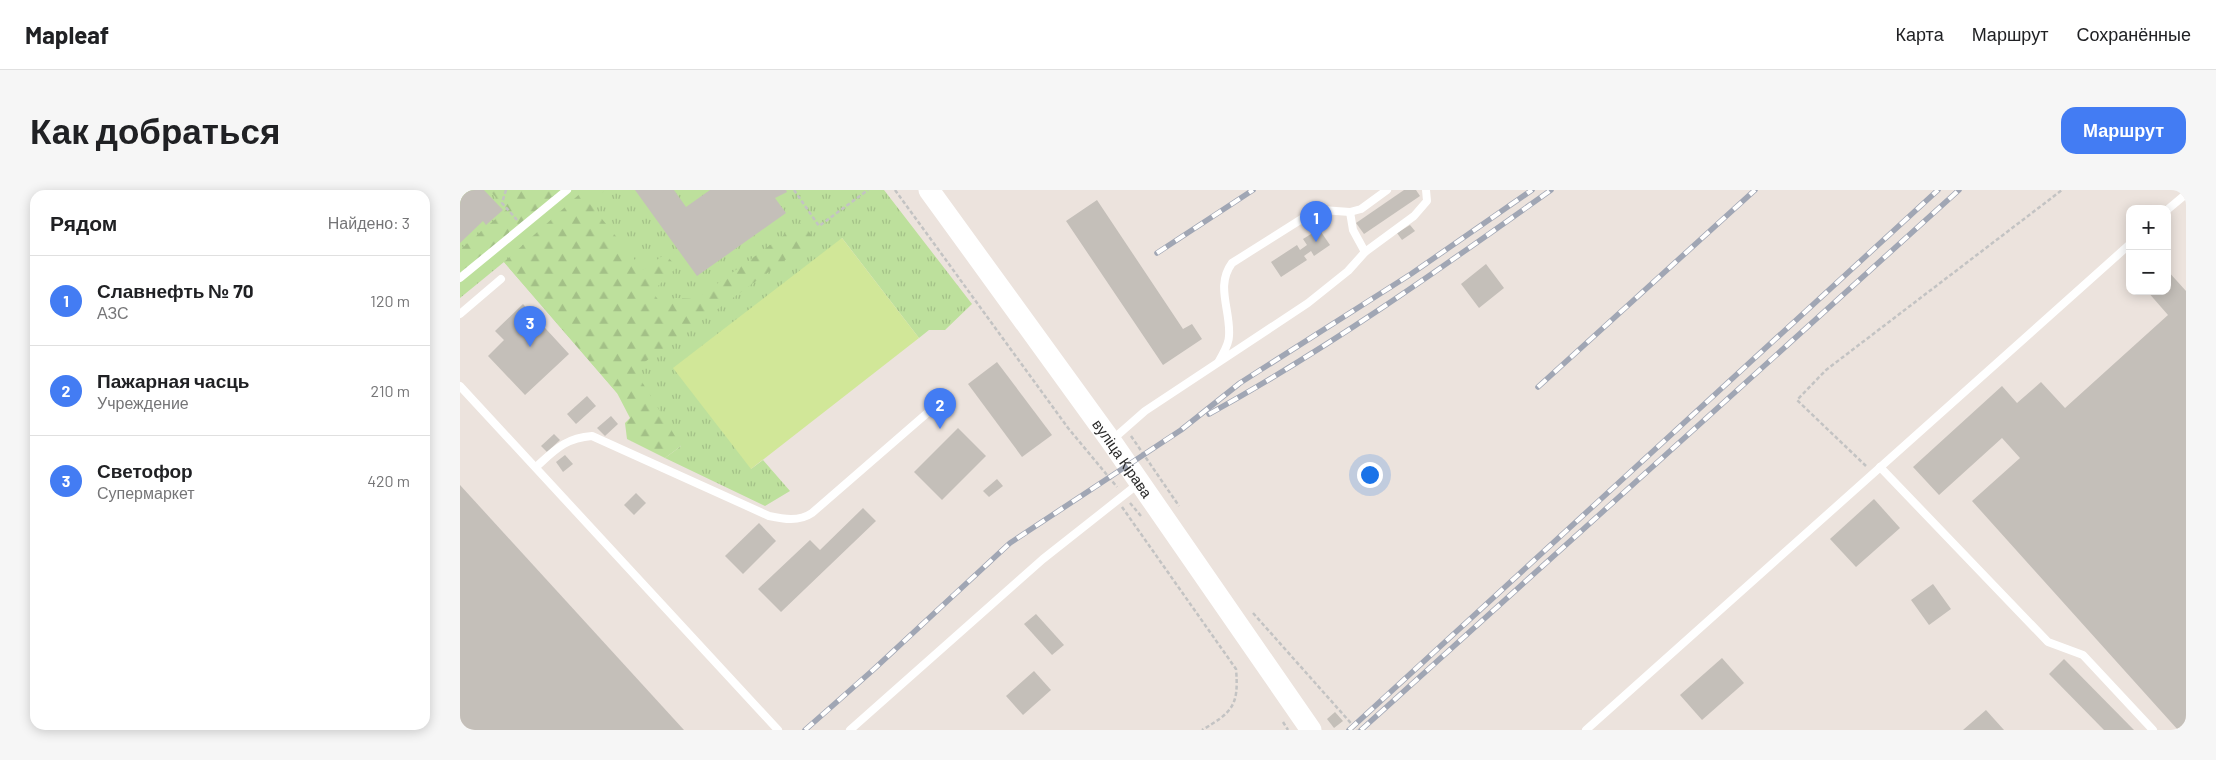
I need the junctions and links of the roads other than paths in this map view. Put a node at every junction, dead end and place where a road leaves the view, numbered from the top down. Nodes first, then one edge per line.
1 (567, 190) edge
2 (930, 190) edge
3 (1387, 190) edge
4 (1426, 190) edge
5 (2186, 194) edge
6 (2171, 207) edge
7 (1350, 212) junction
8 (2126, 248) edge
9 (1365, 252) junction
10 (460, 278) edge
11 (501, 279) dead end
12 (460, 314) edge
13 (1218, 362) junction
14 (460, 386) edge
15 (933, 408) dead end
16 (1111, 441) junction
17 (536, 467) junction
18 (1876, 470) junction
19 (1126, 493) junction
20 (778, 730) edge
21 (850, 730) edge
22 (1311, 730) edge
23 (1586, 730) edge
24 (2152, 730) edge

1 - 10 lane
2 - 16 main road, вуліца Кірава
3 - 7 lane
4 - 9 lane
5 - 6 lane
7 - 9 lane
7 - 13 lane
8 - 18 lane
9 - 13 lane
11 - 12 lane
13 - 16 lane
14 - 17 lane
15 - 17 lane
16 - 19 main road, вуліца Кірава
17 - 20 lane
18 - 23 lane
18 - 24 lane
19 - 21 lane
19 - 22 main road, вуліца Кірава

